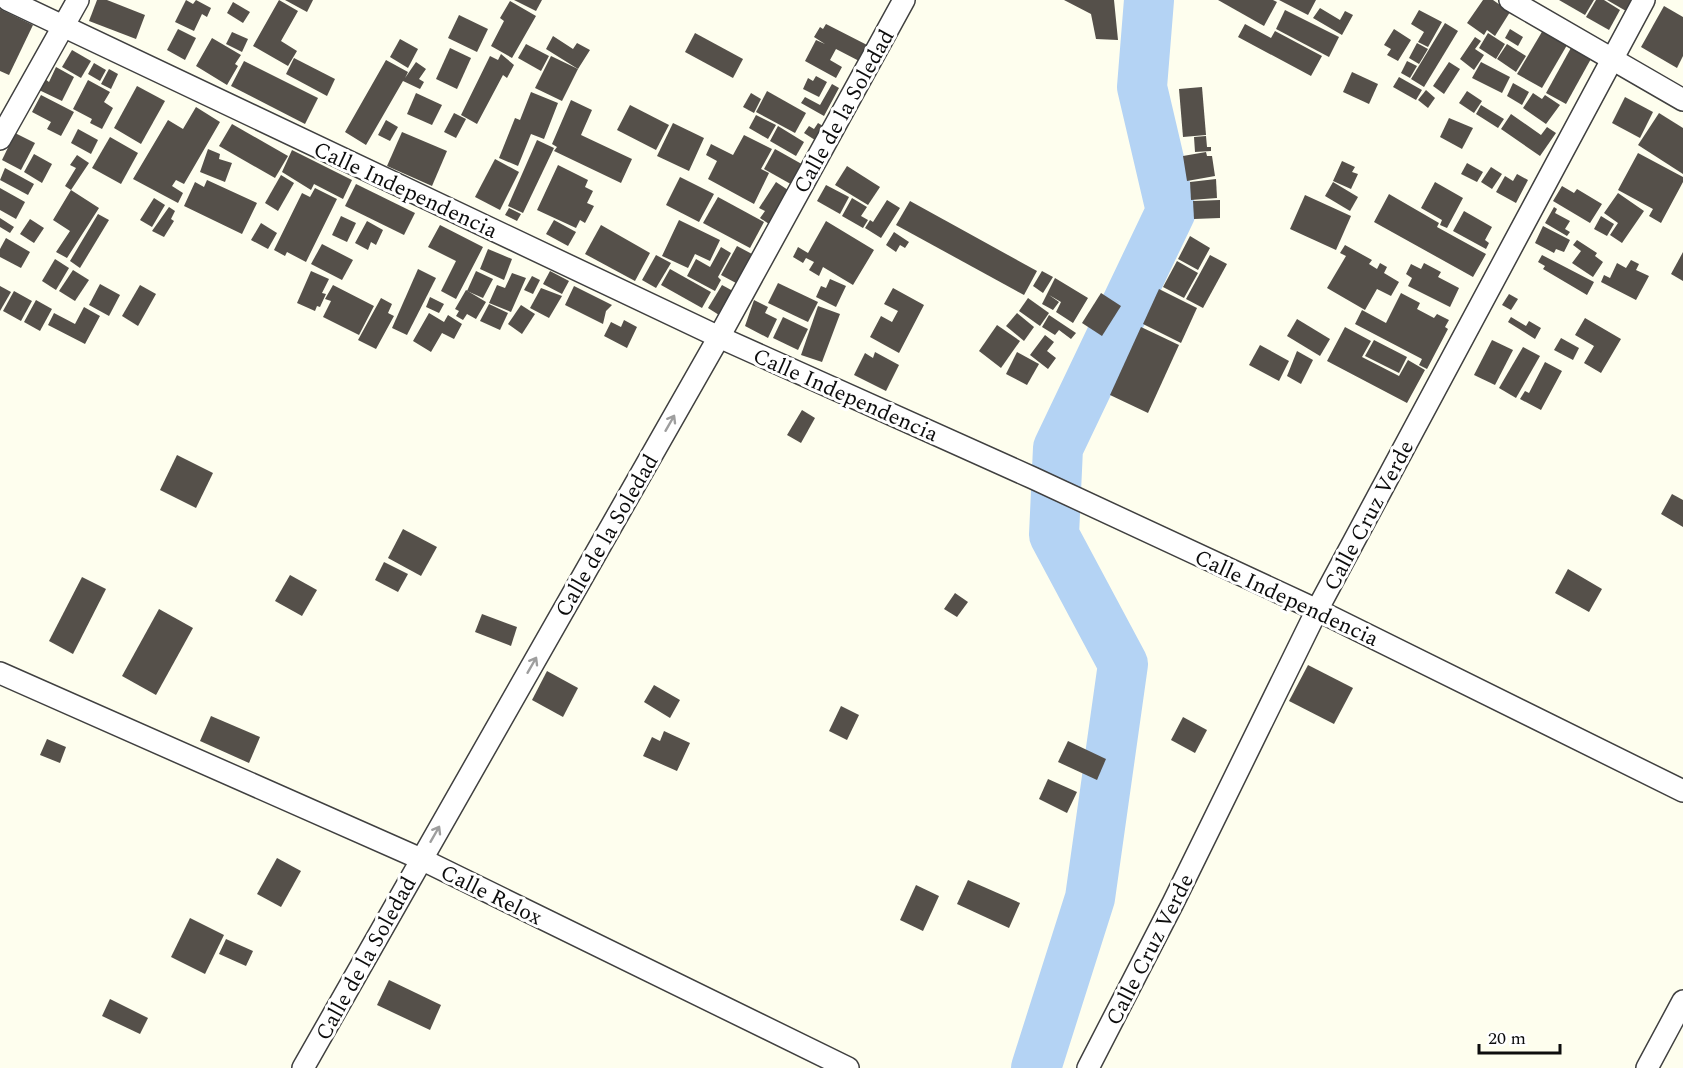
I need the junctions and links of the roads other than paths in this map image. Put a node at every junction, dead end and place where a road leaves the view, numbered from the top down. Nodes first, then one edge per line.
1 (8, 0) edge
2 (78, 0) edge
3 (904, 0) edge
4 (1510, 0) edge
5 (1644, 0) edge
6 (64, 27) junction
7 (1613, 59) junction
8 (1683, 100) edge
9 (0, 139) edge
10 (719, 337) junction
11 (1317, 610) junction
12 (0, 673) edge
13 (1683, 791) edge
14 (421, 859) junction
15 (1683, 1001) edge
16 (303, 1068) edge
17 (848, 1068) edge
18 (1088, 1068) edge
19 (1647, 1068) edge

1 - 6 street, Calle Independencia
2 - 6 street
3 - 10 street, Calle de la Soledad
4 - 7 street
5 - 7 street, Calle Cruz Verde
6 - 9 street
6 - 10 street, Calle Independencia
7 - 8 street
7 - 11 street, Calle Cruz Verde
10 - 11 street, Calle Independencia
14 -> 10 street, Calle de la Soledad
11 - 13 street, Calle Independencia
11 - 18 street, Calle Cruz Verde
12 - 14 street, Calle Relox
14 - 16 street, Calle de la Soledad
14 - 17 street, Calle Relox
15 - 19 street

